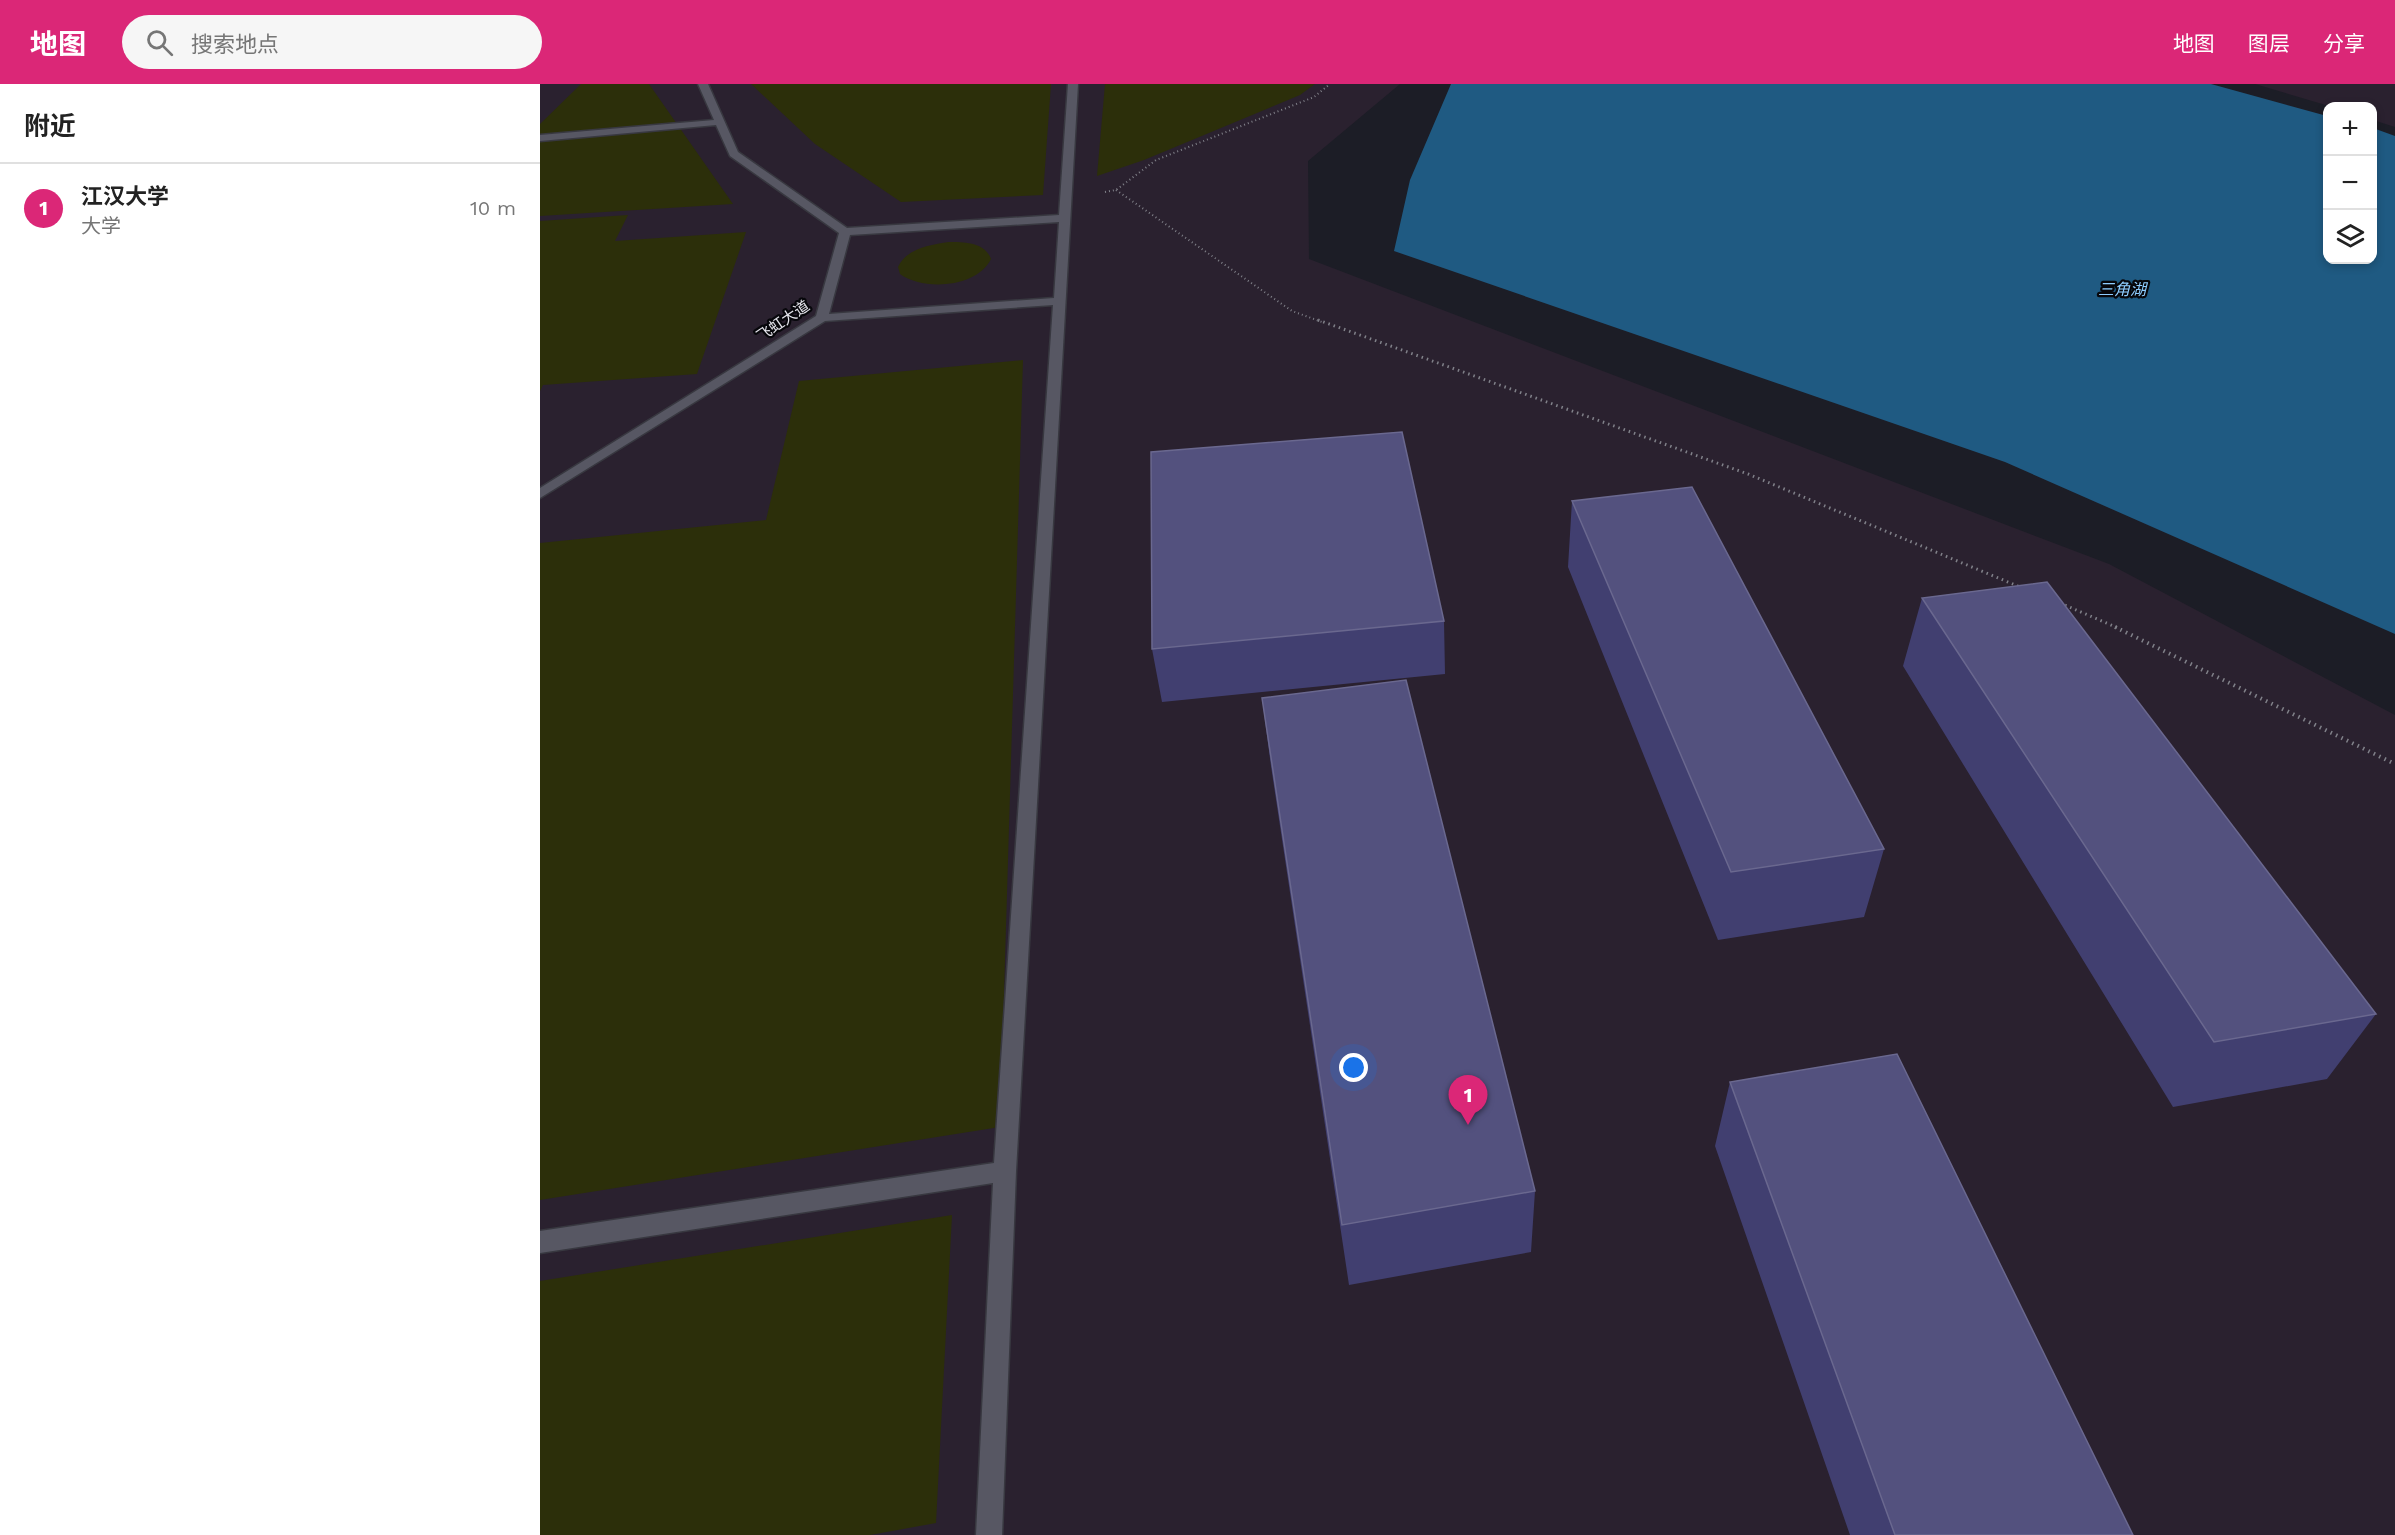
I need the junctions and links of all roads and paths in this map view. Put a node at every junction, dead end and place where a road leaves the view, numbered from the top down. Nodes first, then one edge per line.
1 (703, 84) edge
2 (1073, 84) edge
3 (1330, 84) edge
4 (720, 122) junction
5 (540, 138) edge
6 (1116, 190) junction
7 (1065, 197) junction
8 (1064, 218) junction
9 (845, 232) junction
10 (1059, 301) junction
11 (822, 318) junction
12 (540, 494) edge
13 (2024, 588) edge
14 (2057, 602) edge
15 (2395, 764) edge
16 (1005, 1171) junction
17 (540, 1242) edge
18 (989, 1535) edge

1 - 4 lane
2 - 7 lane
3 - 6 path
4 - 5 lane
4 - 9 lane
6 - 7 path
6 - 13 path
7 - 8 lane
8 - 9 lane
8 - 10 lane
9 - 11 lane, 飞虹大道
10 - 11 lane
10 - 16 lane
11 - 12 lane, 飞虹大道
14 - 15 path
16 - 17 lane
16 - 18 lane

